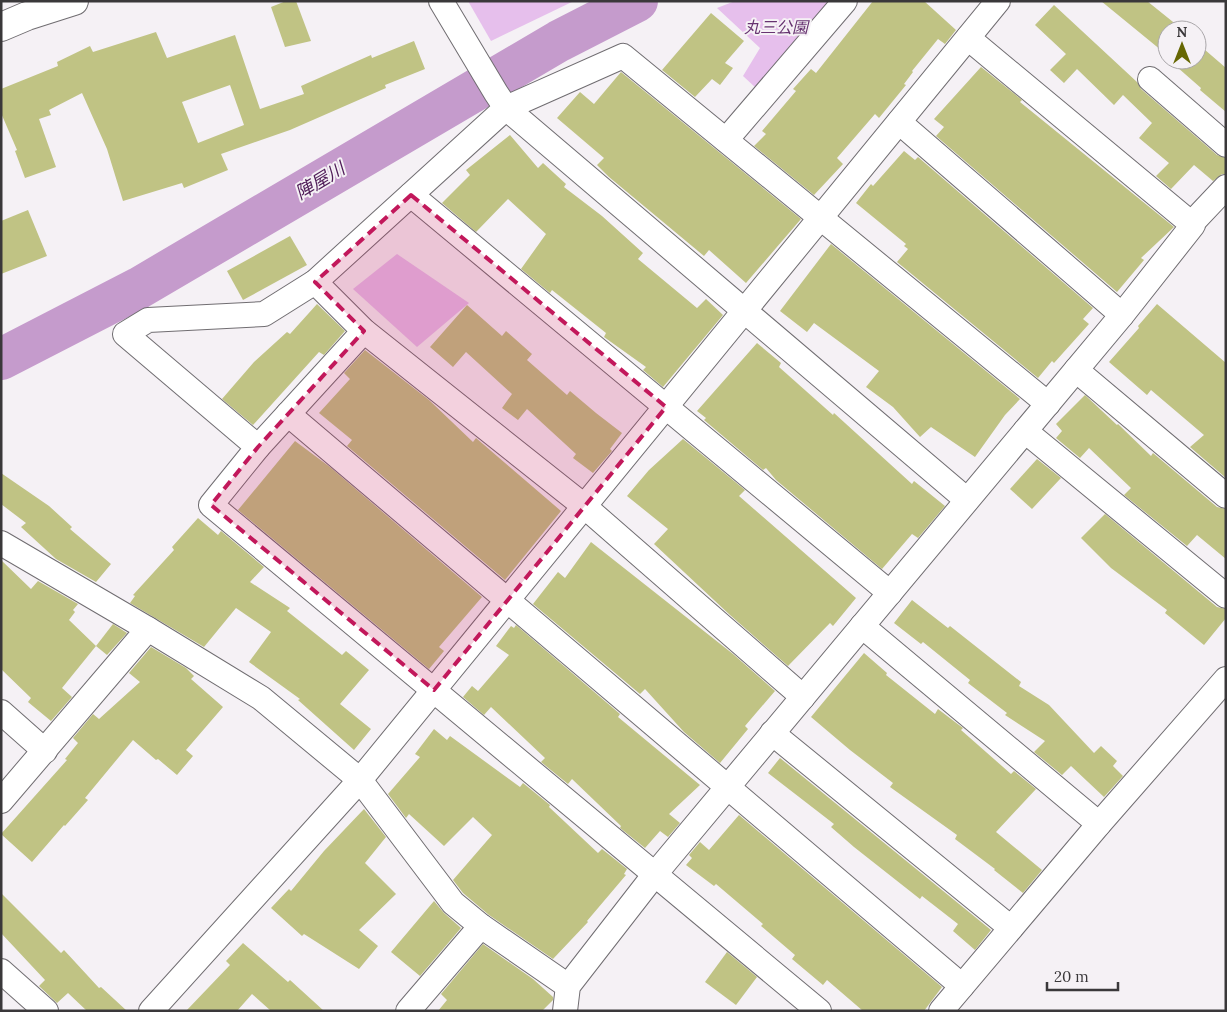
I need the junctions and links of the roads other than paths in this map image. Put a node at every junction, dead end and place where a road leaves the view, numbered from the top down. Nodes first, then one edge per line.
1 (74, 1) edge
2 (441, 1) edge
3 (846, 1) edge
4 (998, 1) edge
5 (1, 27) edge
6 (968, 38) junction
7 (1150, 80) dead end
8 (501, 100) junction
9 (899, 122) junction
10 (726, 140) junction
11 (1226, 145) edge
12 (1226, 187) edge
13 (411, 195) junction
14 (821, 218) junction
15 (1192, 224) junction
16 (315, 282) junction
17 (744, 311) junction
18 (1122, 315) junction
19 (364, 330) junction
20 (1076, 370) junction
21 (1048, 404) junction
22 (666, 407) junction
23 (288, 414) junction
24 (1025, 431) junction
25 (258, 447) junction
26 (1226, 496) edge
27 (967, 500) junction
28 (584, 506) junction
29 (1, 543) edge
30 (890, 593) junction
31 (1226, 596) edge
32 (507, 600) junction
33 (862, 626) junction
34 (148, 629) junction
35 (1226, 679) edge
36 (434, 690) junction
37 (803, 697) junction
38 (1, 712) edge
39 (772, 733) junction
40 (45, 751) junction
41 (360, 780) junction
42 (728, 786) junction
43 (1, 801) edge
44 (1099, 824) junction
45 (655, 874) junction
46 (481, 926) junction
47 (1011, 928) junction
48 (1, 971) edge
49 (568, 986) junction
50 (962, 986) junction
51 (46, 1011) edge
52 (151, 1011) edge
53 (408, 1011) edge
54 (565, 1011) edge
55 (819, 1011) edge
56 (941, 1011) edge

1 - 5 main road
2 - 8 street
3 - 10 street
4 - 6 street
6 - 9 street
6 - 15 street
7 - 11 street
8 - 10 street
8 - 13 street
8 - 17 street
9 - 14 street
9 - 18 street
10 - 14 street
12 - 15 street
13 - 16 street
13 - 22 street
14 - 17 street
14 - 21 street
15 - 18 street
16 - 19 street
16 - 25 street
17 - 22 street
17 - 27 street
18 - 20 street
19 - 23 street
19 - 28 street
20 - 21 street
20 - 26 street
21 - 24 street
22 - 28 street
22 - 30 street
23 - 25 street
23 - 32 street
24 - 27 street
24 - 31 street
25 - 36 street
27 - 30 street
28 - 32 street
28 - 37 street
29 - 34 street
30 - 33 street
32 - 36 street
32 - 42 street
33 - 37 street
33 - 44 street
34 - 40 street
34 - 41 street
35 - 44 street
36 - 41 street
36 - 45 street
37 - 39 street
38 - 40 street
39 - 42 street
39 - 47 street
40 - 43 street
41 - 46 street
41 - 52 street
42 - 45 street
42 - 50 street
44 - 47 street
45 - 49 street
45 - 55 street
46 - 49 street
46 - 53 street
47 - 50 street
48 - 51 street
49 - 54 street
50 - 56 street

